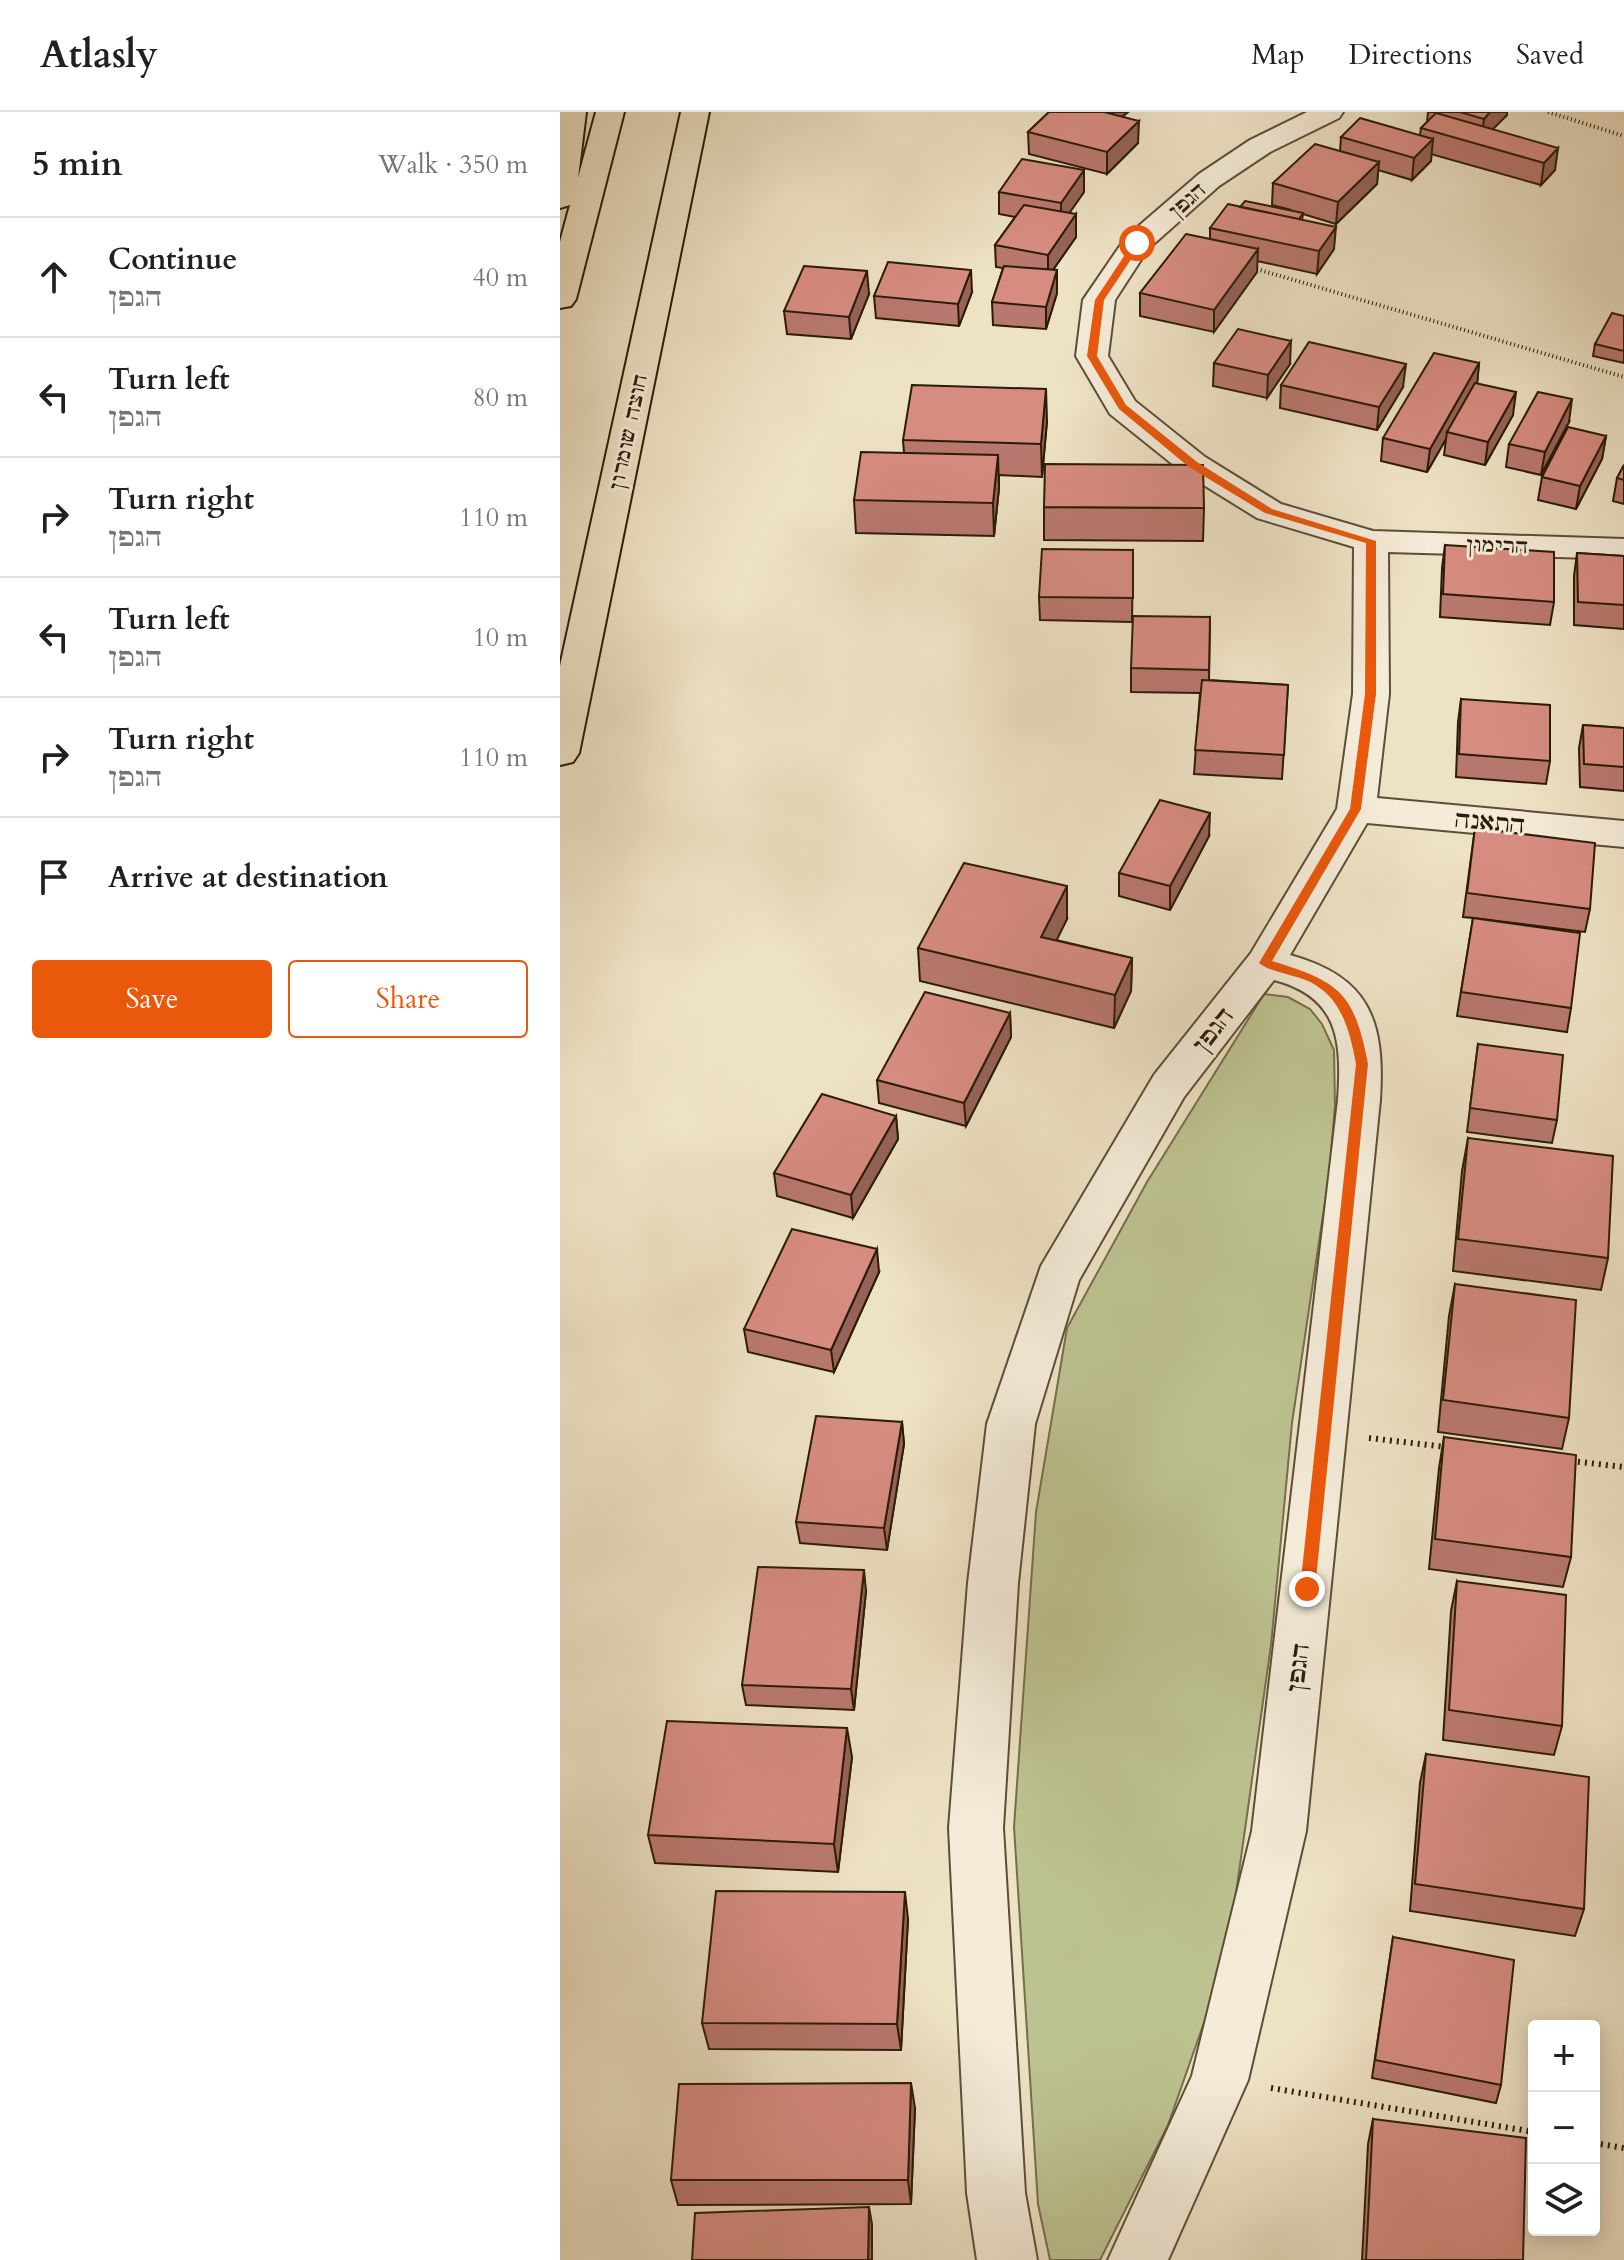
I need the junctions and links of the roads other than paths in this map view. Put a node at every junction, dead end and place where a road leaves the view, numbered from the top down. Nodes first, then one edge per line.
1 (572, 112) edge
2 (610, 112) edge
3 (695, 112) edge
4 (1329, 112) edge
5 (560, 199) edge
6 (560, 299) edge
7 (1371, 541) junction
8 (1624, 549) edge
9 (560, 753) edge
10 (1356, 809) junction
11 (1624, 834) edge
12 (1265, 963) junction
13 (1007, 2260) edge
14 (1138, 2260) edge

1 - 5 highway
2 - 6 highway
3 - 9 highway, חוצה שומרון
4 - 7 street, הגפן
7 - 8 street, הרימון
7 - 10 street, הגפן
10 - 11 street, התאנה
10 - 12 street, הגפן
12 - 13 street, הגפן
12 - 14 street, הגפן

